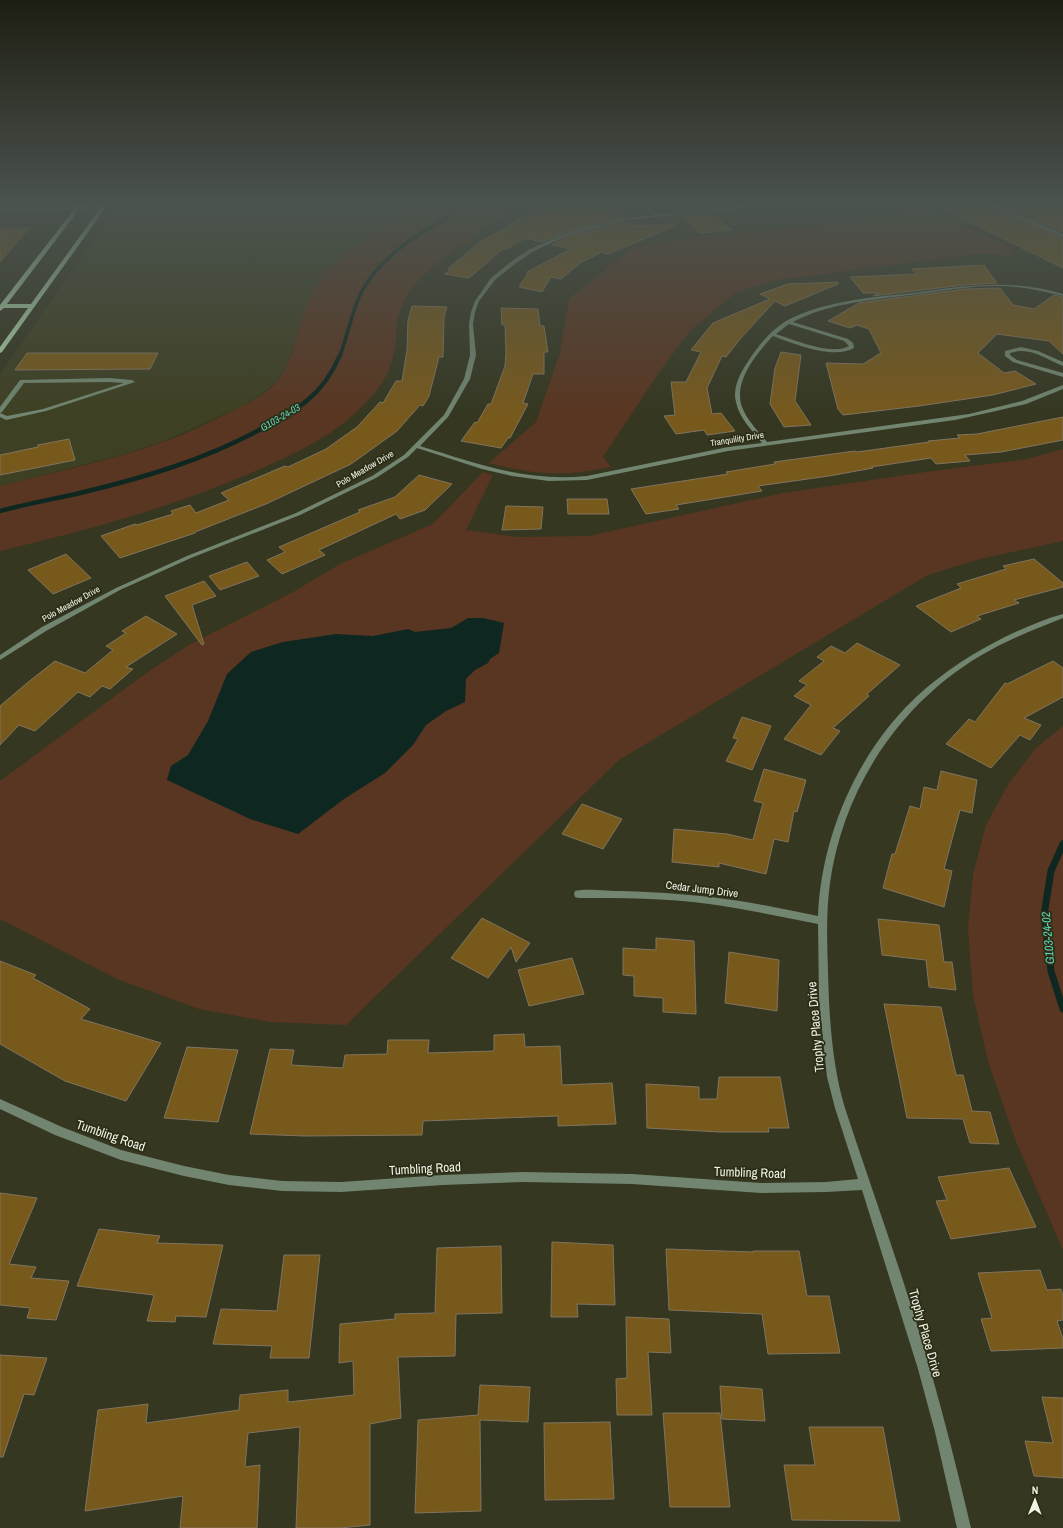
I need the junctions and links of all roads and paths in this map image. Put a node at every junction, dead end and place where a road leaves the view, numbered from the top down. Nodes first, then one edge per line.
1 (27, 274) edge
2 (55, 274) edge
3 (499, 274) edge
4 (1063, 295) edge
5 (32, 306) junction
6 (1, 307) edge
7 (788, 322) junction
8 (772, 334) junction
9 (0, 351) edge
10 (1063, 364) edge
11 (1063, 375) edge
12 (1063, 387) edge
13 (0, 410) edge
14 (0, 415) edge
15 (766, 444) junction
16 (415, 446) junction
17 (1063, 616) edge
18 (0, 658) edge
19 (578, 894) dead end
20 (822, 921) junction
21 (0, 1104) edge
22 (865, 1184) junction
23 (964, 1528) edge

1 - 6 main road
2 - 5 main road
3 - 16 street, Polo Meadow Drive
4 - 7 street
5 - 6 main road
5 - 9 main road
7 - 8 street
7 - 8 street
8 - 15 street
10 - 11 street
12 - 15 street, Tranquility Drive
13 - 14 street
15 - 16 street, Tranquility Drive
16 - 18 street, Polo Meadow Drive
17 - 20 street, Trophy Place Drive
19 - 20 street, Cedar Jump Drive
20 - 22 street, Trophy Place Drive
21 - 22 street, Tumbling Road
22 - 23 street, Trophy Place Drive

